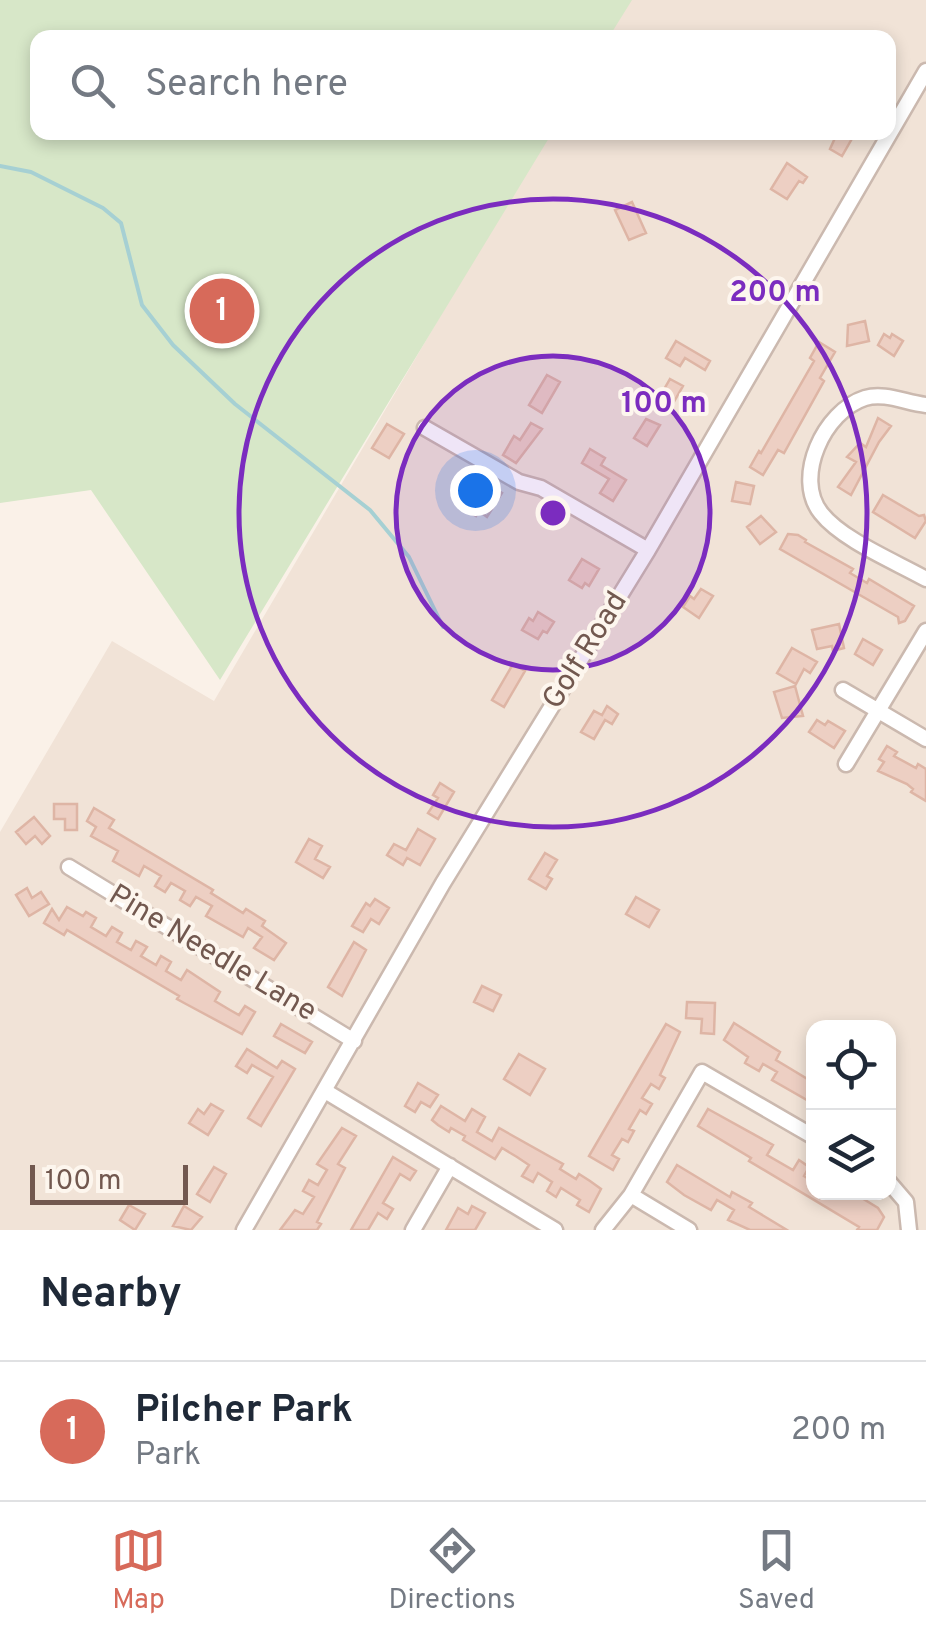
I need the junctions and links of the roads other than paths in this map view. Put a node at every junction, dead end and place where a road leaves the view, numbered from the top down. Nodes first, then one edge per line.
1 (926, 71) edge
2 (896, 123) edge
3 (886, 140) edge
4 (926, 405) edge
5 (425, 428) dead end
6 (648, 550) junction
7 (926, 580) edge
8 (926, 631) edge
9 (843, 690) dead end
10 (878, 710) junction
11 (926, 739) edge
12 (846, 764) dead end
13 (69, 867) dead end
14 (354, 1041) junction
15 (325, 1091) junction
16 (806, 1132) edge
17 (450, 1166) junction
18 (896, 1188) edge
19 (631, 1195) junction
20 (244, 1230) edge
21 (413, 1230) edge
22 (556, 1230) edge
23 (603, 1230) edge
24 (690, 1230) edge
25 (908, 1230) edge

1 - 2 street, Golf Road
3 - 6 street, Golf Road
4 - 7 street
5 - 6 street
6 - 14 street, Golf Road
8 - 10 street
9 - 10 street
10 - 11 street
10 - 12 street
13 - 14 street, Pine Needle Lane
14 - 15 street, Golf Road
15 - 17 street
15 - 20 street, Golf Road
16 - 19 street
17 - 21 street
17 - 22 street
18 - 25 street
19 - 23 street
19 - 24 street

